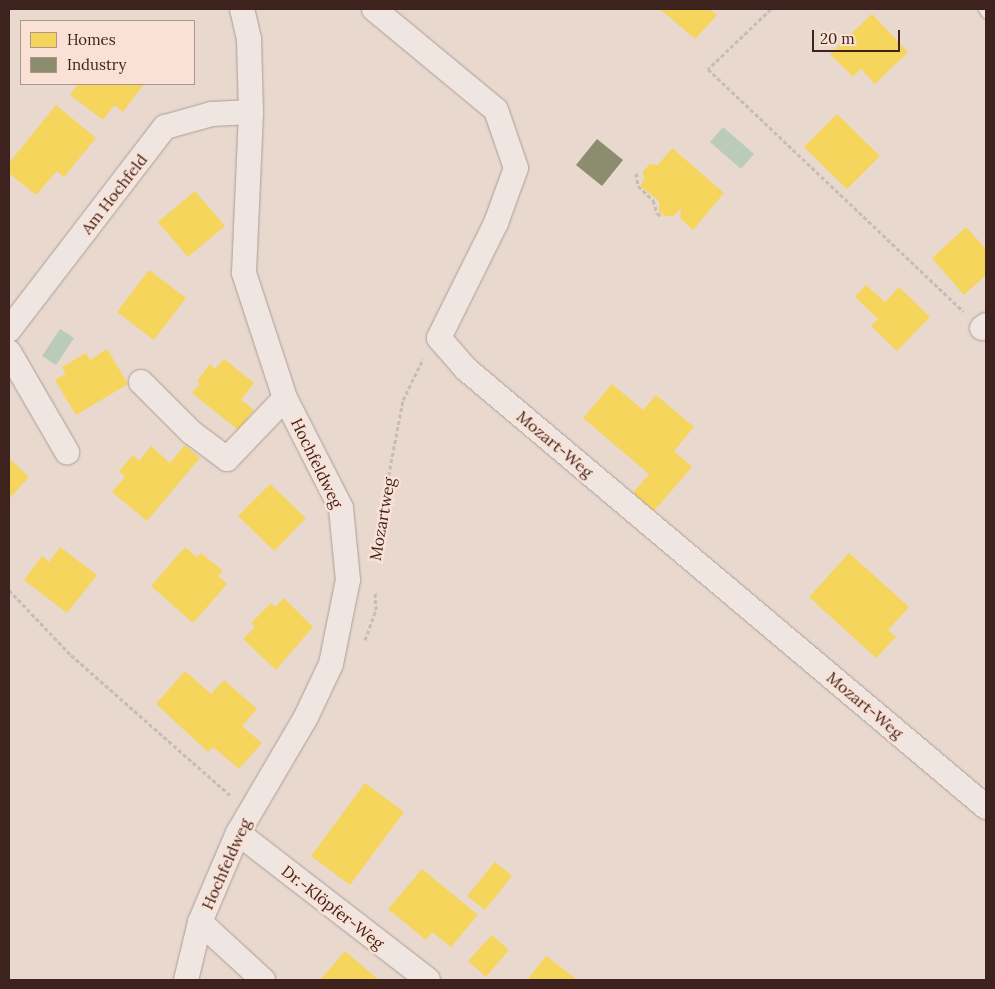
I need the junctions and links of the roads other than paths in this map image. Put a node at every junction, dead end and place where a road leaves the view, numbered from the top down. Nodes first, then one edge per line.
1 (242, 9) edge
2 (374, 9) edge
3 (984, 9) edge
4 (986, 12) edge
5 (251, 112) junction
6 (9, 330) edge
7 (9, 352) edge
8 (141, 382) dead end
9 (284, 398) junction
10 (67, 452) dead end
11 (986, 807) edge
12 (238, 833) junction
13 (200, 922) junction
14 (186, 980) edge
15 (263, 980) edge
16 (428, 980) edge

1 - 5 street, Hochfeldweg
2 - 11 street, Mozart-Weg
3 - 4 lane
5 - 6 street, Am Hochfeld
5 - 9 street, Hochfeldweg
7 - 10 street
8 - 9 street
9 - 12 street, Hochfeldweg
12 - 13 street, Hochfeldweg
12 - 16 street, Dr.-Klöpfer-Weg
13 - 14 street, Hochfeldweg
13 - 15 street

